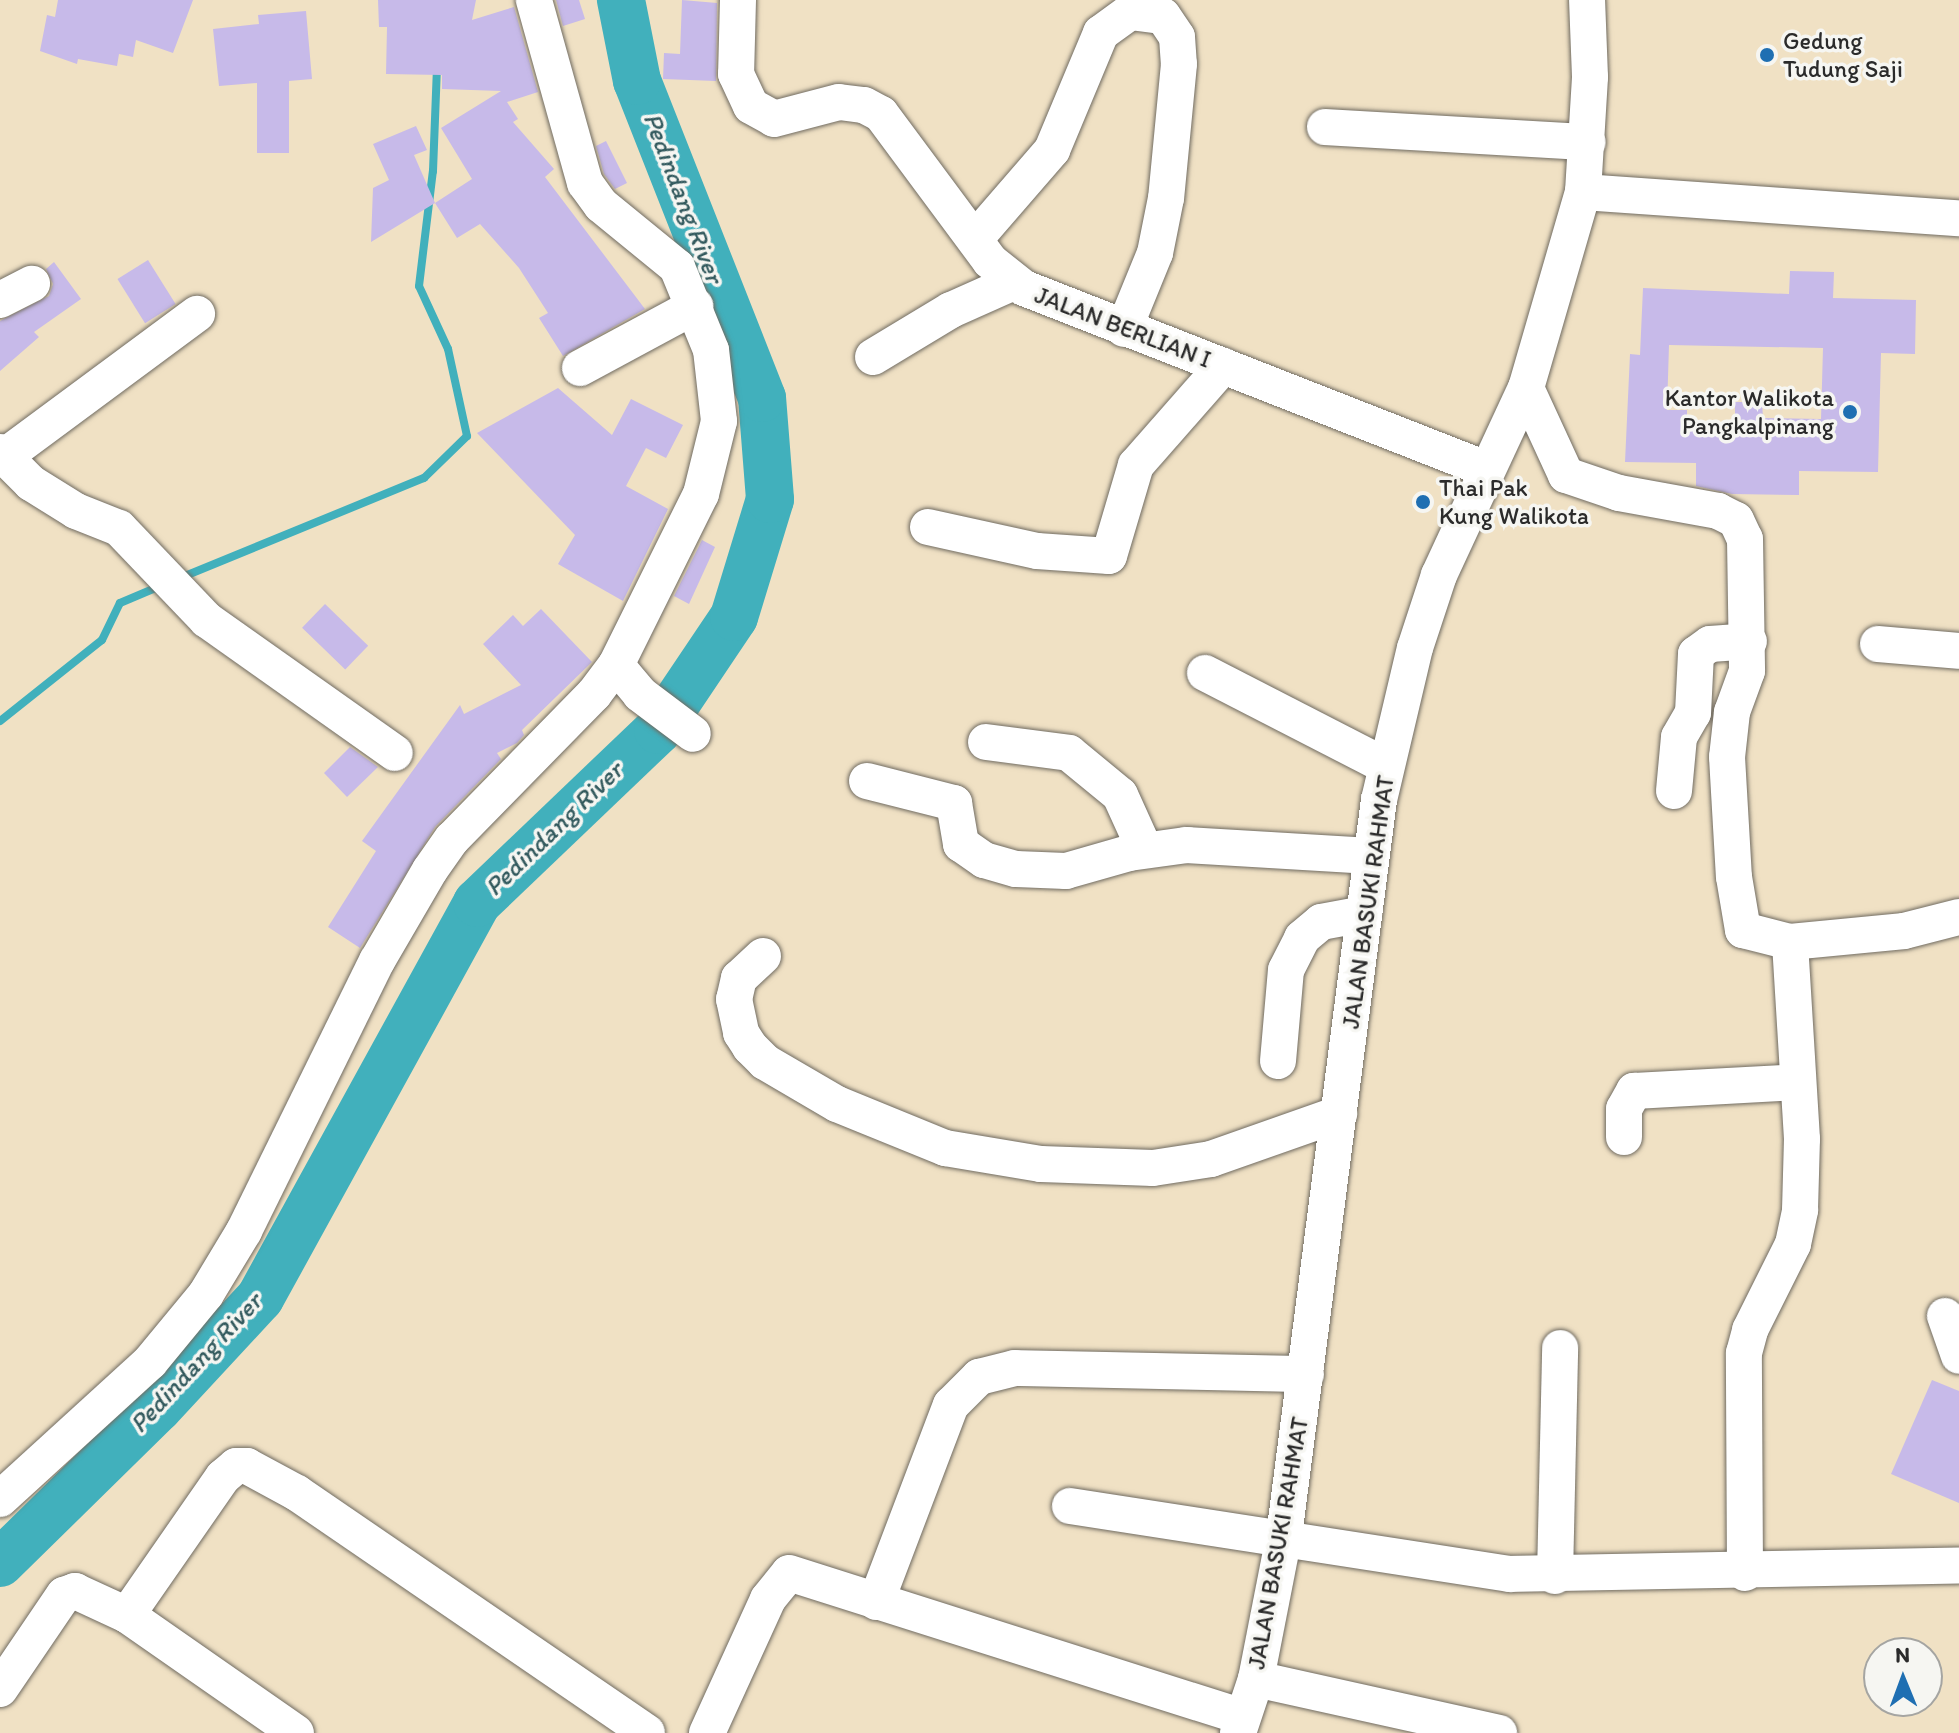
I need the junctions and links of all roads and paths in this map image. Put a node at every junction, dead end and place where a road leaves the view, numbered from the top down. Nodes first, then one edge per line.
1 (534, 0) edge
2 (738, 0) edge
3 (1587, 0) edge
4 (1325, 127) dead end
5 (1588, 142) junction
6 (1583, 192) junction
7 (1959, 218) edge
8 (975, 239) junction
9 (1014, 282) junction
10 (32, 284) dead end
11 (0, 300) edge
12 (695, 306) junction
13 (197, 314) dead end
14 (1124, 329) junction
15 (873, 357) dead end
16 (1223, 366) junction
17 (580, 368) dead end
18 (1526, 388) junction
19 (2, 454) edge
20 (1487, 469) junction
21 (928, 527) dead end
22 (1749, 641) junction
23 (1878, 644) dead end
24 (1959, 651) edge
25 (616, 665) junction
26 (1205, 673) dead end
27 (693, 734) dead end
28 (986, 742) dead end
29 (395, 753) dead end
30 (1386, 766) junction
31 (867, 781) dead end
32 (1674, 791) dead end
33 (1145, 850) junction
34 (1370, 856) junction
35 (1364, 914) junction
36 (1959, 917) edge
37 (1790, 942) junction
38 (763, 956) dead end
39 (1278, 1061) dead end
40 (1798, 1082) junction
41 (1339, 1114) junction
42 (1624, 1137) dead end
43 (1945, 1316) dead end
44 (1560, 1348) dead end
45 (1959, 1356) edge
46 (1306, 1374) junction
47 (0, 1499) edge
48 (1070, 1506) dead end
49 (1284, 1536) junction
50 (1959, 1565) edge
51 (1745, 1573) junction
52 (1555, 1576) junction
53 (876, 1602) junction
54 (127, 1615) junction
55 (1256, 1679) junction
56 (0, 1689) edge
57 (1241, 1725) edge
58 (296, 1733) edge
59 (647, 1733) edge
60 (707, 1733) edge
61 (1499, 1733) edge

1 - 12 street
2 - 8 street, JALAN BERLIAN I
3 - 5 street, JALAN BASUKI RAHMAT
4 - 5 street
5 - 6 street, JALAN BASUKI RAHMAT
6 - 7 street
6 - 18 street, JALAN BASUKI RAHMAT
8 - 9 street, JALAN BERLIAN I
8 - 14 street
9 - 14 street, JALAN BERLIAN I
9 - 15 street
10 - 11 street
12 - 17 street
12 - 25 street
13 - 19 street
14 - 16 street, JALAN BERLIAN I
16 - 20 street, JALAN BERLIAN I
16 - 21 street
18 - 20 street, JALAN BASUKI RAHMAT
18 - 22 street
19 - 29 street
20 - 30 street, JALAN BASUKI RAHMAT
22 - 32 street
22 - 37 street
23 - 24 street
25 - 27 street
25 - 47 street
26 - 30 street
28 - 33 street
30 - 34 street, JALAN BASUKI RAHMAT
31 - 33 street
33 - 34 street
34 - 35 street, JALAN BASUKI RAHMAT
35 - 39 street
35 - 41 street, JALAN BASUKI RAHMAT
36 - 37 street
37 - 40 street
38 - 41 street
40 - 42 street
40 - 51 street
41 - 46 street, JALAN BASUKI RAHMAT
43 - 45 street
44 - 52 street
46 - 49 street, JALAN BASUKI RAHMAT
46 - 53 street
48 - 49 street
49 - 52 street
49 - 55 street, JALAN BASUKI RAHMAT
50 - 51 street
51 - 52 street
53 - 57 street
53 - 60 street
54 - 56 street
54 - 58 street
54 - 59 street
55 - 57 street, JALAN BASUKI RAHMAT
55 - 61 street

